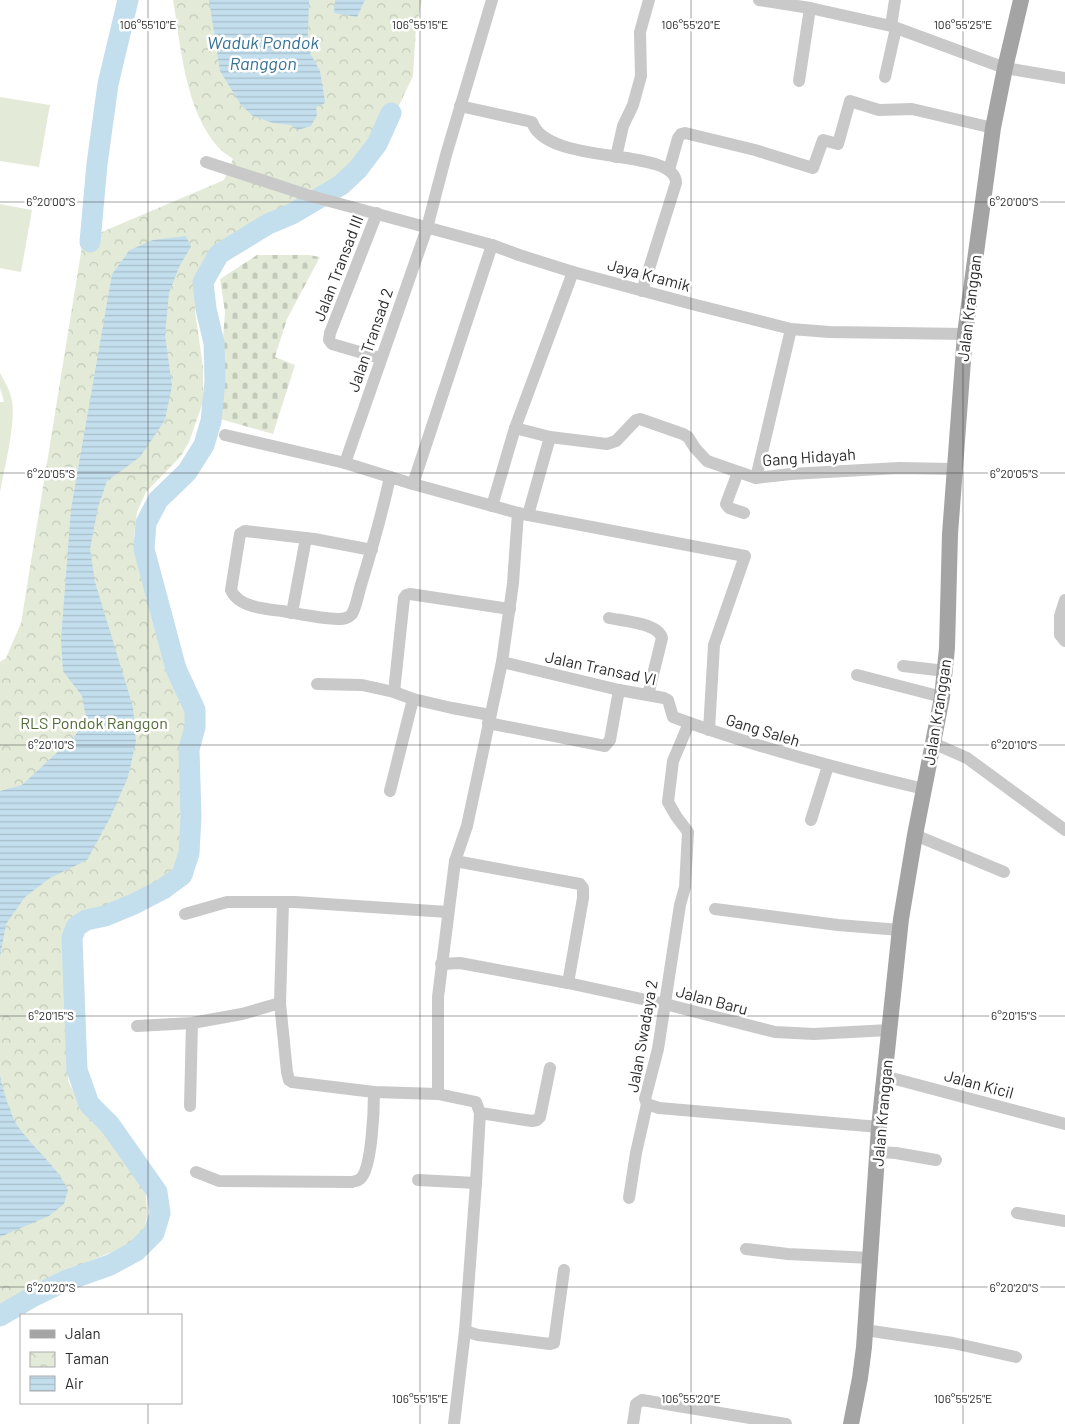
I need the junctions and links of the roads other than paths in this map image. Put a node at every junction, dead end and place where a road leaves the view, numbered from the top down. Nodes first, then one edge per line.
1 (492, 0) edge
2 (649, 0) edge
3 (758, 0) edge
4 (895, 0) edge
5 (1022, 0) edge
6 (810, 8) junction
7 (893, 27) junction
8 (1005, 68) junction
9 (885, 77) dead end
10 (1065, 78) edge
11 (798, 81) dead end
12 (460, 106) junction
13 (993, 128) junction
14 (616, 157) junction
15 (206, 162) dead end
16 (669, 170) junction
17 (377, 213) junction
18 (427, 228) junction
19 (492, 245) junction
20 (573, 272) junction
21 (642, 291) junction
22 (791, 329) junction
23 (965, 334) junction
24 (380, 358) junction
25 (515, 428) junction
26 (225, 435) dead end
27 (550, 437) junction
28 (344, 463) junction
29 (954, 470) junction
30 (738, 472) junction
31 (390, 477) junction
32 (756, 478) junction
33 (413, 484) junction
34 (492, 506) junction
35 (744, 513) dead end
36 (523, 514) junction
37 (306, 538) junction
38 (372, 550) junction
39 (1065, 600) edge
40 (510, 609) junction
41 (292, 613) junction
42 (609, 618) dead end
43 (1065, 641) edge
44 (502, 662) junction
45 (903, 666) dead end
46 (945, 671) junction
47 (857, 675) dead end
48 (317, 684) dead end
49 (619, 690) junction
50 (394, 692) junction
51 (648, 695) junction
52 (942, 697) junction
53 (413, 699) junction
54 (489, 719) junction
55 (689, 723) junction
56 (709, 730) junction
57 (933, 743) junction
58 (828, 766) junction
59 (924, 789) junction
60 (390, 791) dead end
61 (811, 820) dead end
62 (1065, 830) edge
63 (915, 835) junction
64 (455, 860) junction
65 (1004, 872) dead end
66 (283, 902) junction
67 (715, 909) dead end
68 (448, 912) junction
69 (185, 914) dead end
70 (900, 930) junction
71 (441, 964) junction
72 (568, 983) junction
73 (280, 1003) junction
74 (665, 1004) junction
75 (192, 1023) junction
76 (137, 1026) dead end
77 (889, 1030) junction
78 (550, 1068) dead end
79 (884, 1076) junction
80 (374, 1092) junction
81 (438, 1094) junction
82 (647, 1104) junction
83 (190, 1106) dead end
84 (480, 1113) junction
85 (1065, 1124) edge
86 (879, 1127) junction
87 (878, 1152) junction
88 (936, 1160) dead end
89 (196, 1172) dead end
90 (418, 1180) dead end
91 (476, 1183) junction
92 (629, 1198) dead end
93 (1017, 1213) dead end
94 (1065, 1221) edge
95 (746, 1249) dead end
96 (871, 1258) junction
97 (564, 1270) dead end
98 (865, 1330) junction
99 (465, 1331) junction
100 (1016, 1358) dead end
101 (454, 1424) edge
102 (633, 1424) edge
103 (786, 1424) edge
104 (851, 1424) edge

1 - 12 street, Jalan Transad 2
2 - 14 street
3 - 6 street
4 - 7 street
5 - 8 main road, Jalan Kranggan
6 - 7 street
6 - 11 street
7 - 8 street
7 - 9 street
8 - 10 street
8 - 13 main road, Jalan Kranggan
12 - 14 street
12 - 18 street, Jalan Transad 2
13 - 16 street
13 - 23 main road, Jalan Kranggan
14 - 16 street
15 - 17 street, Jaya Kramik
16 - 21 street
17 - 18 street, Jaya Kramik
17 - 24 street, Jalan Transad III
18 - 19 street, Jaya Kramik
18 - 24 street, Jalan Transad 2
19 - 20 street, Jaya Kramik
19 - 33 street
20 - 21 street, Jaya Kramik
20 - 25 street
21 - 22 street, Jaya Kramik
22 - 23 street, Jaya Kramik
22 - 32 street
23 - 29 main road, Jalan Kranggan
24 - 28 street, Jalan Transad 2
25 - 27 street, Gang Hidayah
25 - 34 street
26 - 28 street
27 - 30 street, Gang Hidayah
27 - 36 street
28 - 31 street
29 - 32 street, Gang Hidayah
29 - 46 main road, Jalan Kranggan
30 - 32 street, Gang Hidayah
30 - 35 street
31 - 33 street
31 - 38 street
33 - 34 street
34 - 36 street
36 - 40 street
36 - 56 street, Gang Saleh
37 - 38 street
37 - 41 street
37 - 41 street
38 - 41 street
39 - 43 street
40 - 44 street
40 - 50 street
42 - 51 street
44 - 49 street, Jalan Transad VI
44 - 54 street
45 - 46 street
46 - 52 main road, Jalan Kranggan
47 - 52 street
48 - 50 street
49 - 51 street, Jalan Transad VI
49 - 54 street
50 - 53 street
51 - 55 street, Jalan Transad VI
52 - 57 main road, Jalan Kranggan
53 - 54 street
53 - 60 street
54 - 64 street
55 - 56 street, Jalan Transad VI
55 - 74 street, Jalan Swadaya 2
56 - 58 street, Gang Saleh
57 - 59 main road, Jalan Kranggan
57 - 62 street
58 - 59 street, Gang Saleh
58 - 61 street
59 - 63 main road, Jalan Kranggan
63 - 65 street
63 - 70 main road, Jalan Kranggan
64 - 68 street
64 - 72 street
66 - 68 street
66 - 69 street
66 - 73 street
67 - 70 street
68 - 71 street
70 - 77 main road, Jalan Kranggan
71 - 72 street, Jalan Baru
71 - 81 street
72 - 74 street, Jalan Baru
73 - 75 street
73 - 80 street
74 - 77 street, Jalan Baru
74 - 82 street, Jalan Swadaya 2
75 - 76 street
75 - 83 street
77 - 79 main road, Jalan Kranggan
78 - 84 street
79 - 85 street, Jalan Kicil
79 - 86 main road, Jalan Kranggan
80 - 81 street
80 - 89 street
81 - 84 street
82 - 86 street, Jalan Swadaya 2
82 - 92 street
84 - 91 street
86 - 87 main road, Jalan Kranggan
87 - 88 street
87 - 96 main road, Jalan Kranggan
90 - 91 street
91 - 99 street
93 - 94 street
95 - 96 street
96 - 98 main road, Jalan Kranggan
97 - 99 street
98 - 100 street
98 - 104 main road, Jalan Kranggan
99 - 101 street
102 - 103 street

